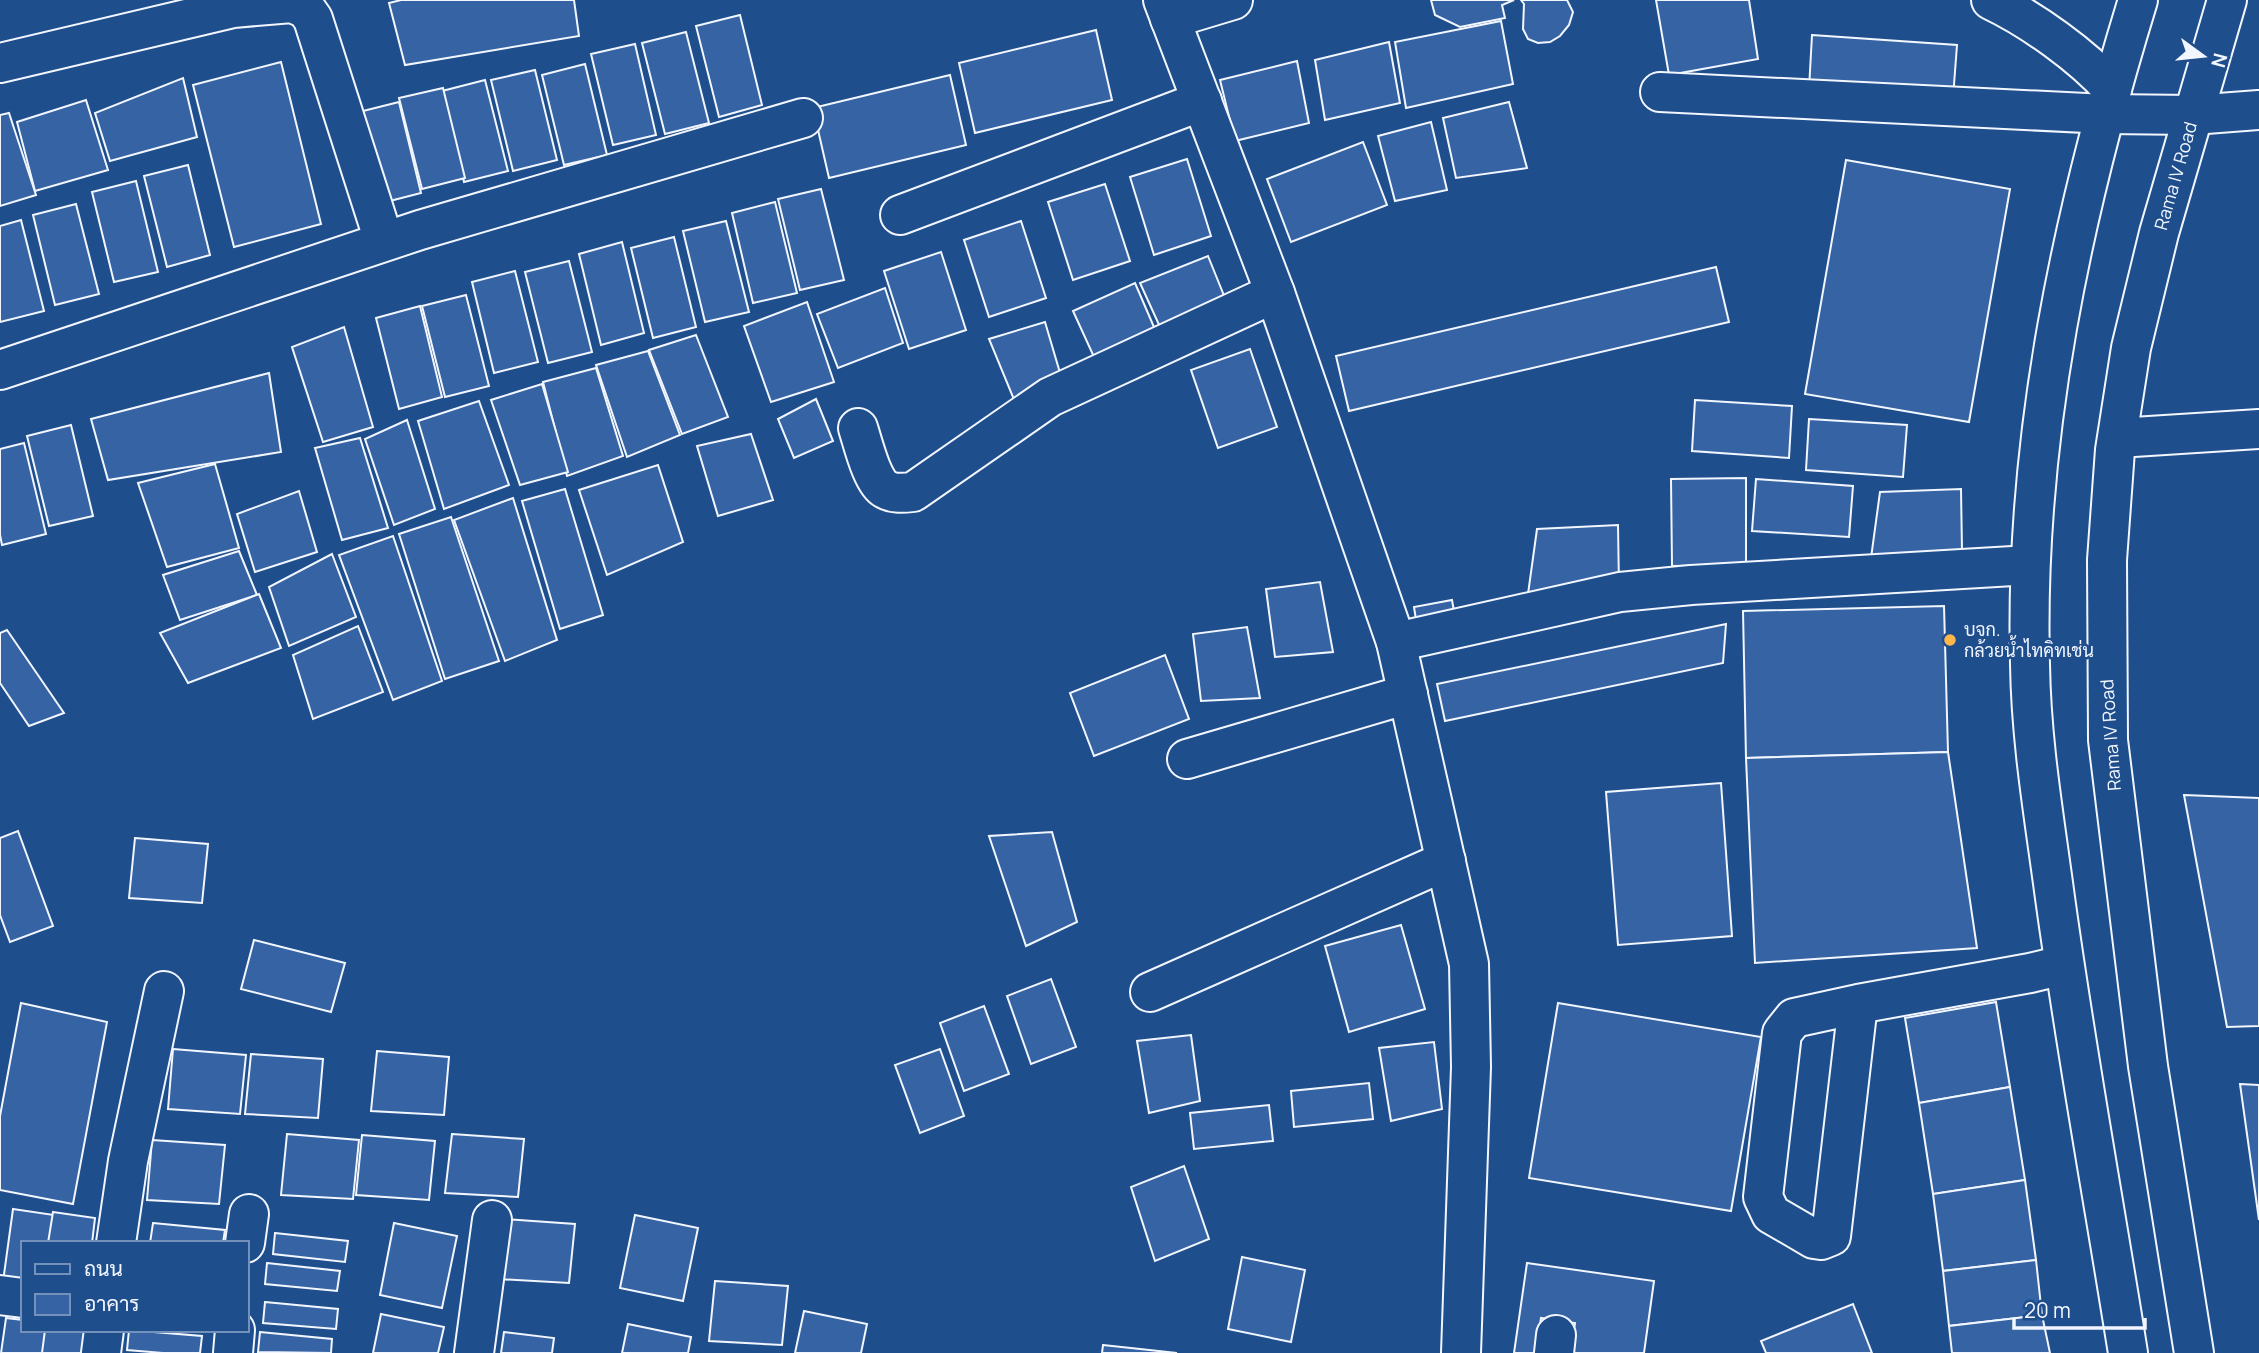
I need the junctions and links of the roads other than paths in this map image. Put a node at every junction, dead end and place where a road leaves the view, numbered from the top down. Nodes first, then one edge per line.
1 (1233, 0) edge
2 (1991, 0) edge
3 (2138, 0) edge
4 (2227, 0) edge
5 (1167, 10) edge
6 (0, 63) edge
7 (1660, 92) dead end
8 (2109, 101) junction
9 (1202, 102) junction
10 (2259, 110) edge
11 (2193, 115) junction
12 (803, 118) dead end
13 (900, 215) dead end
14 (384, 241) junction
15 (1275, 293) junction
16 (0, 370) edge
17 (858, 428) dead end
18 (2259, 429) edge
19 (2118, 438) junction
20 (2030, 565) junction
21 (1396, 642) junction
22 (1408, 694) junction
23 (1187, 759) dead end
24 (1446, 861) junction
25 (2063, 965) junction
26 (164, 991) dead end
27 (1150, 992) dead end
28 (1858, 1004) junction
29 (492, 1220) dead end
30 (116, 1241) edge
31 (0, 1295) edge
32 (21, 1298) edge
33 (104, 1332) edge
34 (235, 1332) edge
35 (101, 1353) edge
36 (233, 1353) edge
37 (474, 1353) edge
38 (1461, 1353) edge
39 (2128, 1353) edge
40 (2194, 1353) edge

1 - 5 street
2 - 8 street
3 - 8 street
4 - 11 street, Rama IV Road
5 - 9 street
6 - 14 street
7 - 8 street
8 - 11 street
8 - 20 street
9 - 13 street
9 - 15 street
10 - 11 street
11 - 19 street, Rama IV Road
12 - 14 street
14 - 16 street
15 - 17 street
15 - 21 street
18 - 19 street
19 - 40 street, Rama IV Road
20 - 21 street
20 - 25 street
21 - 22 street
22 - 23 street
22 - 24 street
24 - 27 street
24 - 38 street
25 - 28 street
25 - 39 street
26 - 30 street
28 - 28 street
29 - 37 street
31 - 32 street
33 - 35 street
34 - 36 street

